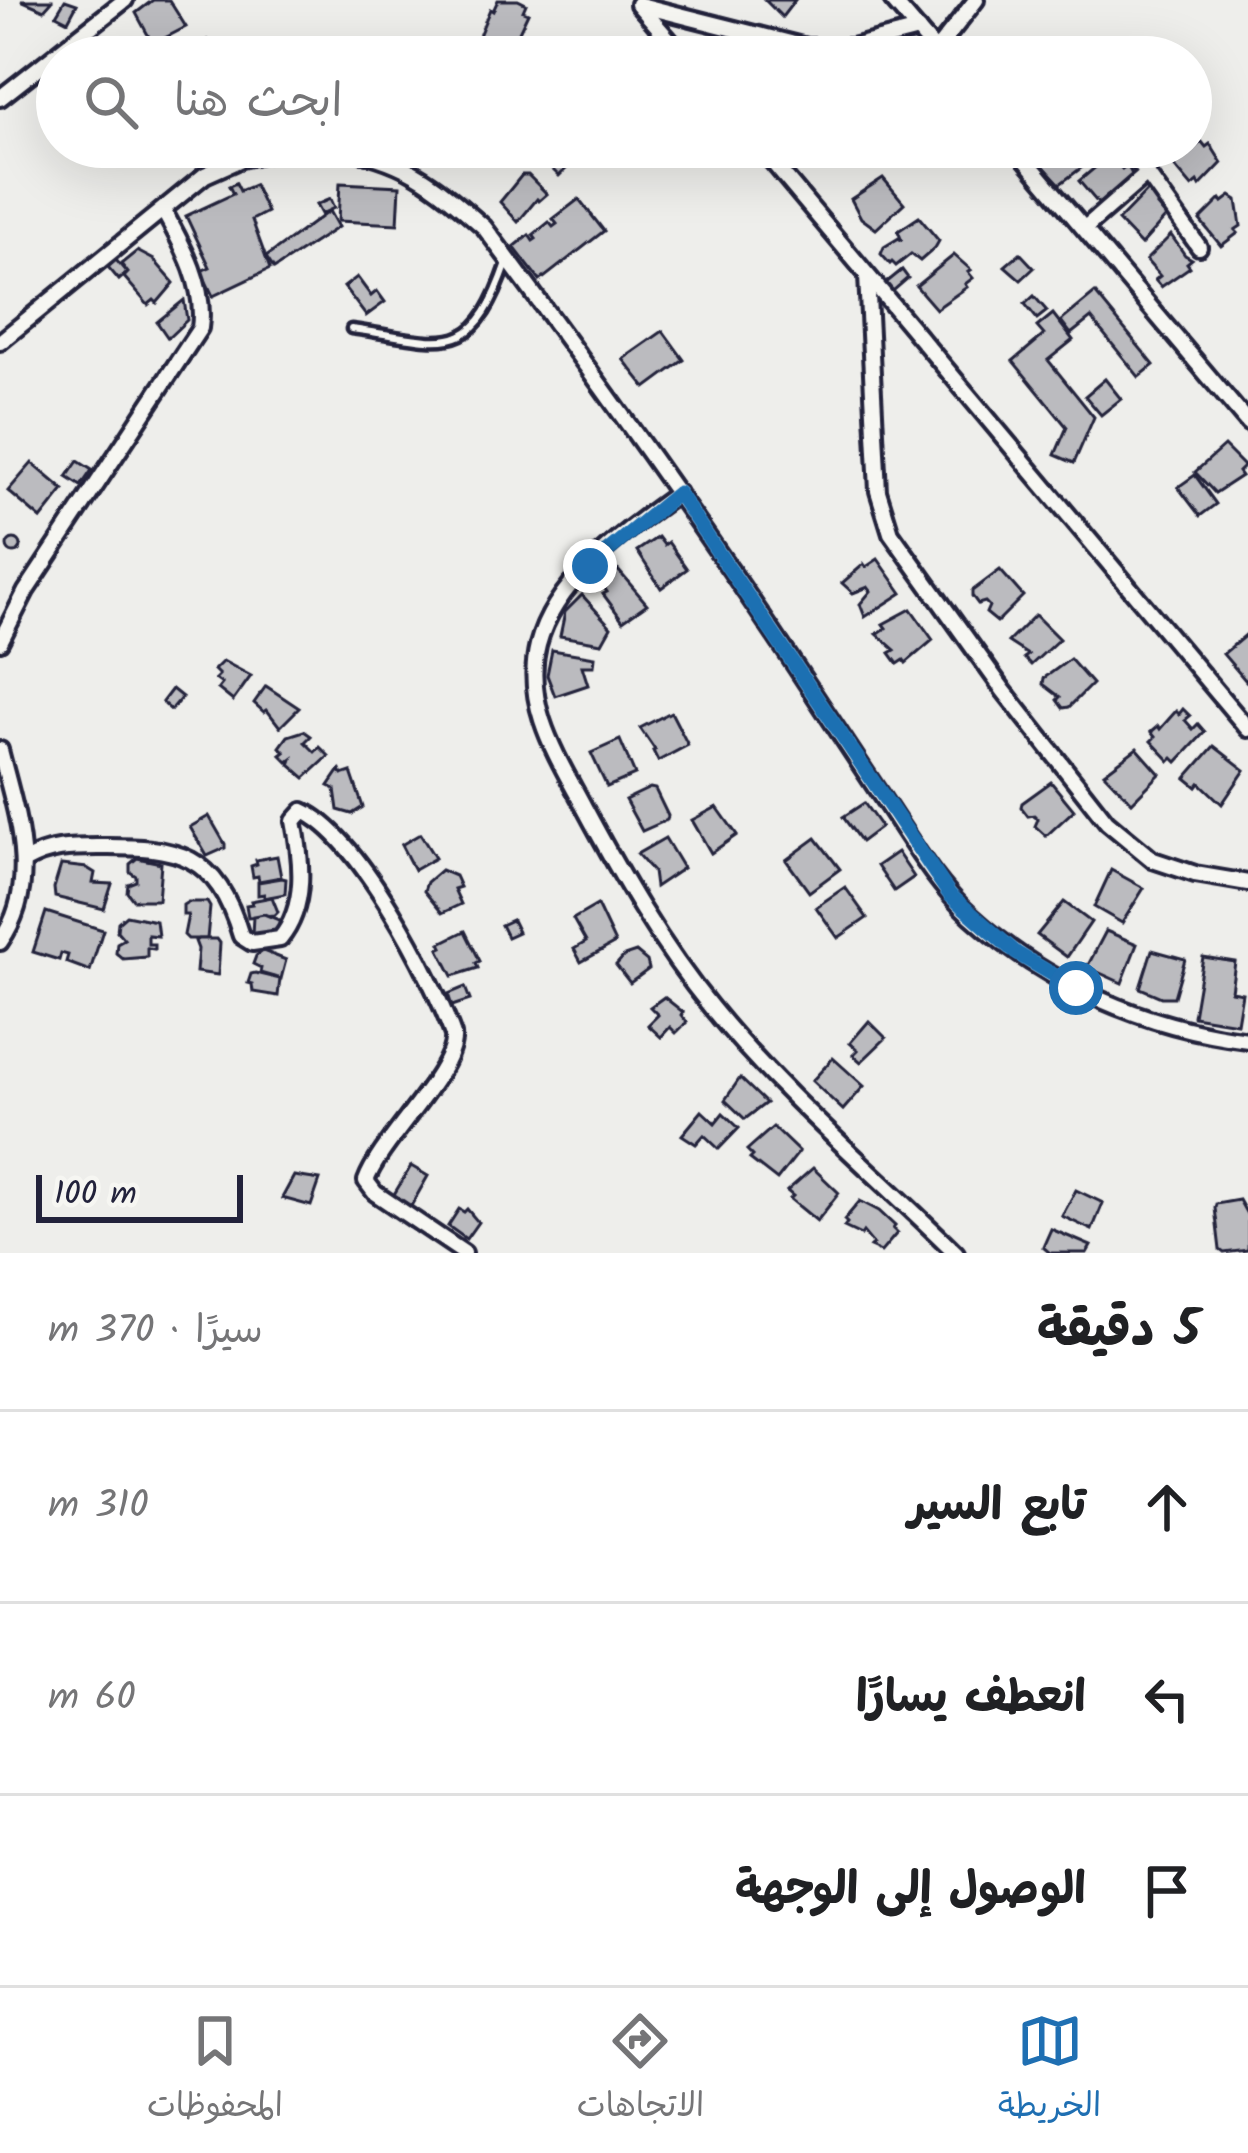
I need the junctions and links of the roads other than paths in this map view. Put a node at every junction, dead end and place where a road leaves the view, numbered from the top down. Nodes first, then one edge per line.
1 (102, 0) edge
2 (125, 0) edge
3 (892, 0) edge
4 (976, 0) edge
5 (637, 3) edge
6 (95, 22) junction
7 (918, 30) junction
8 (78, 36) edge
9 (666, 36) edge
10 (764, 36) edge
11 (895, 36) edge
12 (923, 36) edge
13 (951, 36) edge
14 (36, 69) edge
15 (0, 98) edge
16 (221, 168) edge
17 (409, 168) edge
18 (777, 168) edge
19 (1033, 168) edge
20 (1144, 168) edge
21 (1148, 173) junction
22 (163, 210) junction
23 (1085, 228) junction
24 (1199, 247) dead end
25 (508, 259) junction
26 (867, 276) junction
27 (352, 329) dead end
28 (0, 342) edge
29 (1248, 423) edge
30 (678, 493) junction
31 (0, 642) edge
32 (1248, 729) edge
33 (0, 750) edge
34 (26, 861) junction
35 (1248, 883) edge
36 (0, 942) edge
37 (1248, 1040) edge
38 (464, 1253) edge
39 (956, 1253) edge

1 - 6 street
2 - 6 street
3 - 7 street
4 - 13 street
5 - 9 street
5 - 10 street
6 - 8 street
7 - 11 street
7 - 12 street
14 - 15 street
16 - 22 street
17 - 25 street
18 - 26 street
19 - 23 street
20 - 21 street
21 - 23 street
21 - 24 street
22 - 28 street
22 - 31 street
23 - 29 street
25 - 27 lane
25 - 30 street
26 - 32 street
26 - 35 street
30 - 37 street
30 - 39 street
33 - 34 street
34 - 36 street
34 - 38 street

